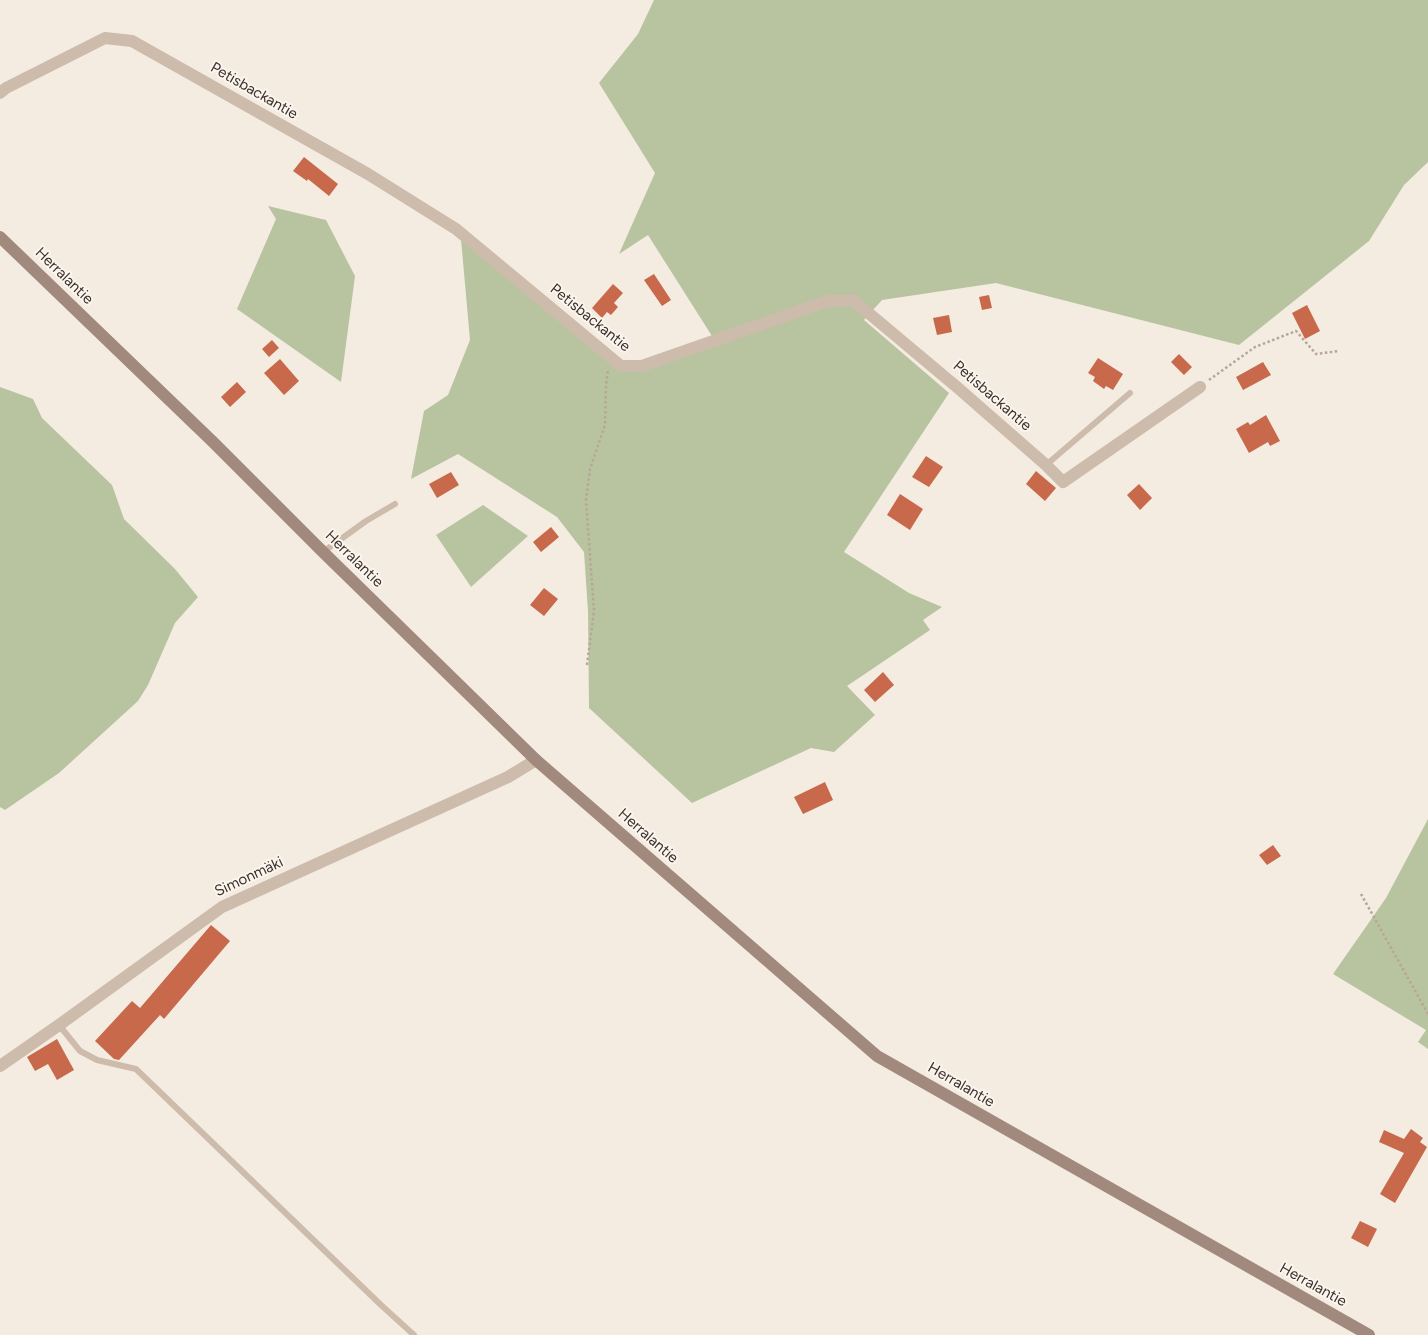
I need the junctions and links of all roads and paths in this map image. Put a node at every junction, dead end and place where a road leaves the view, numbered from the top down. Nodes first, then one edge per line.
1 (0, 93) edge
2 (0, 237) edge
3 (1339, 351) dead end
4 (610, 357) junction
5 (1200, 387) joint
6 (1130, 392) dead end
7 (1046, 464) junction
8 (395, 504) dead end
9 (323, 552) junction
10 (587, 665) dead end
11 (536, 760) junction
12 (1361, 894) dead end
13 (1428, 1014) edge
14 (59, 1025) junction
15 (0, 1066) edge
16 (414, 1335) edge
17 (1369, 1335) edge

1 - 4 street, Petisbackantie
2 - 9 street, Herralantie
3 - 5 path
4 - 7 street, Petisbackantie
4 - 10 path
5 - 7 street, Petisbackantie
6 - 7 lane
8 - 9 lane
9 - 11 street, Herralantie
11 - 14 street, Simonmäki
11 - 17 street, Herralantie
12 - 13 path
14 - 15 street, Simonmäki
14 - 16 lane

